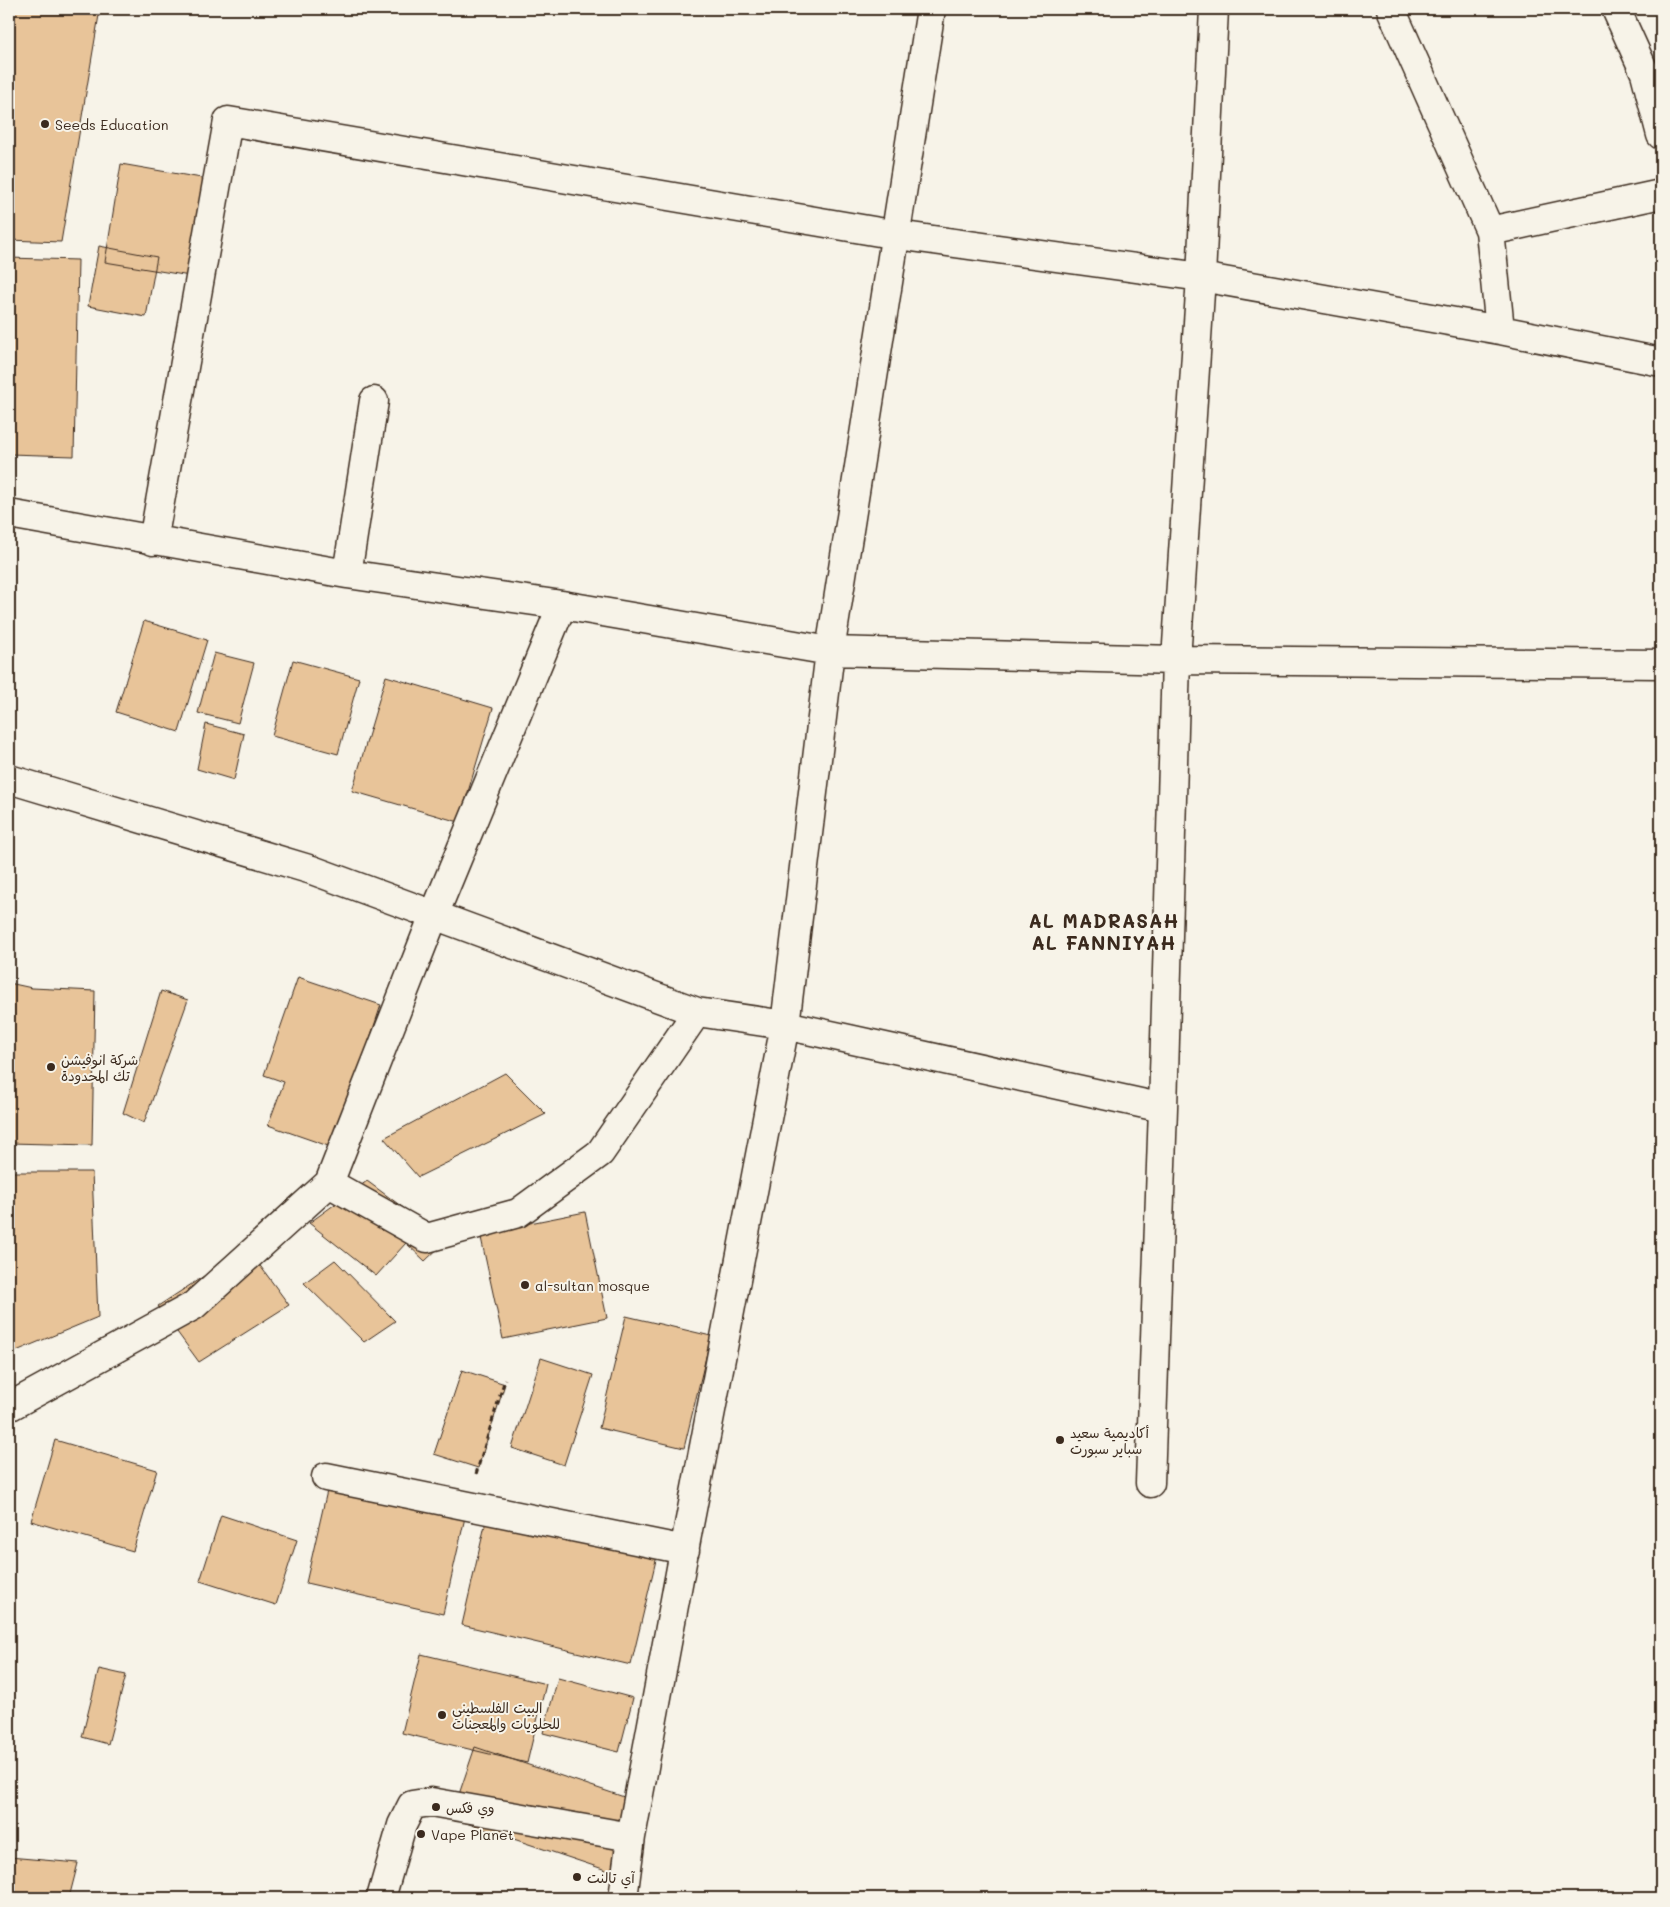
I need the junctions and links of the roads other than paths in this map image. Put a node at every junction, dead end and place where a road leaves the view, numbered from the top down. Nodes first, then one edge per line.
1 (931, 9) edge
2 (1214, 9) edge
3 (1391, 9) edge
4 (1616, 9) edge
5 (1653, 70) edge
6 (1661, 135) edge
7 (1661, 194) edge
8 (1490, 231) junction
9 (897, 235) junction
10 (1201, 277) junction
11 (1500, 330) junction
12 (1661, 362) edge
13 (374, 401) dead end
14 (9, 514) edge
15 (153, 541) junction
16 (347, 574) junction
17 (562, 605) junction
18 (830, 651) junction
19 (1176, 660) junction
20 (1661, 664) edge
21 (9, 780) edge
22 (434, 916) junction
23 (697, 1012) junction
24 (786, 1025) junction
25 (1163, 1108) junction
26 (328, 1183) junction
27 (9, 1407) edge
28 (326, 1477) dead end
29 (1150, 1482) dead end
30 (685, 1550) junction
31 (631, 1837) junction
32 (381, 1898) edge
33 (623, 1898) edge

1 - 9 street
2 - 10 street
3 - 8 street
4 - 5 street
5 - 6 street
7 - 8 street
8 - 11 street
9 - 10 street
9 - 15 street
9 - 18 street
10 - 11 street
10 - 19 street
11 - 12 street
13 - 16 street
14 - 15 street
15 - 16 street
16 - 17 street
17 - 18 street
17 - 22 street
18 - 19 street
18 - 24 street
19 - 20 street
19 - 25 street
21 - 22 street
22 - 23 street
22 - 26 street
23 - 24 street
23 - 26 street
24 - 25 street
24 - 30 street
25 - 29 street
26 - 27 street
28 - 30 street
30 - 31 street
31 - 32 street
31 - 33 street

